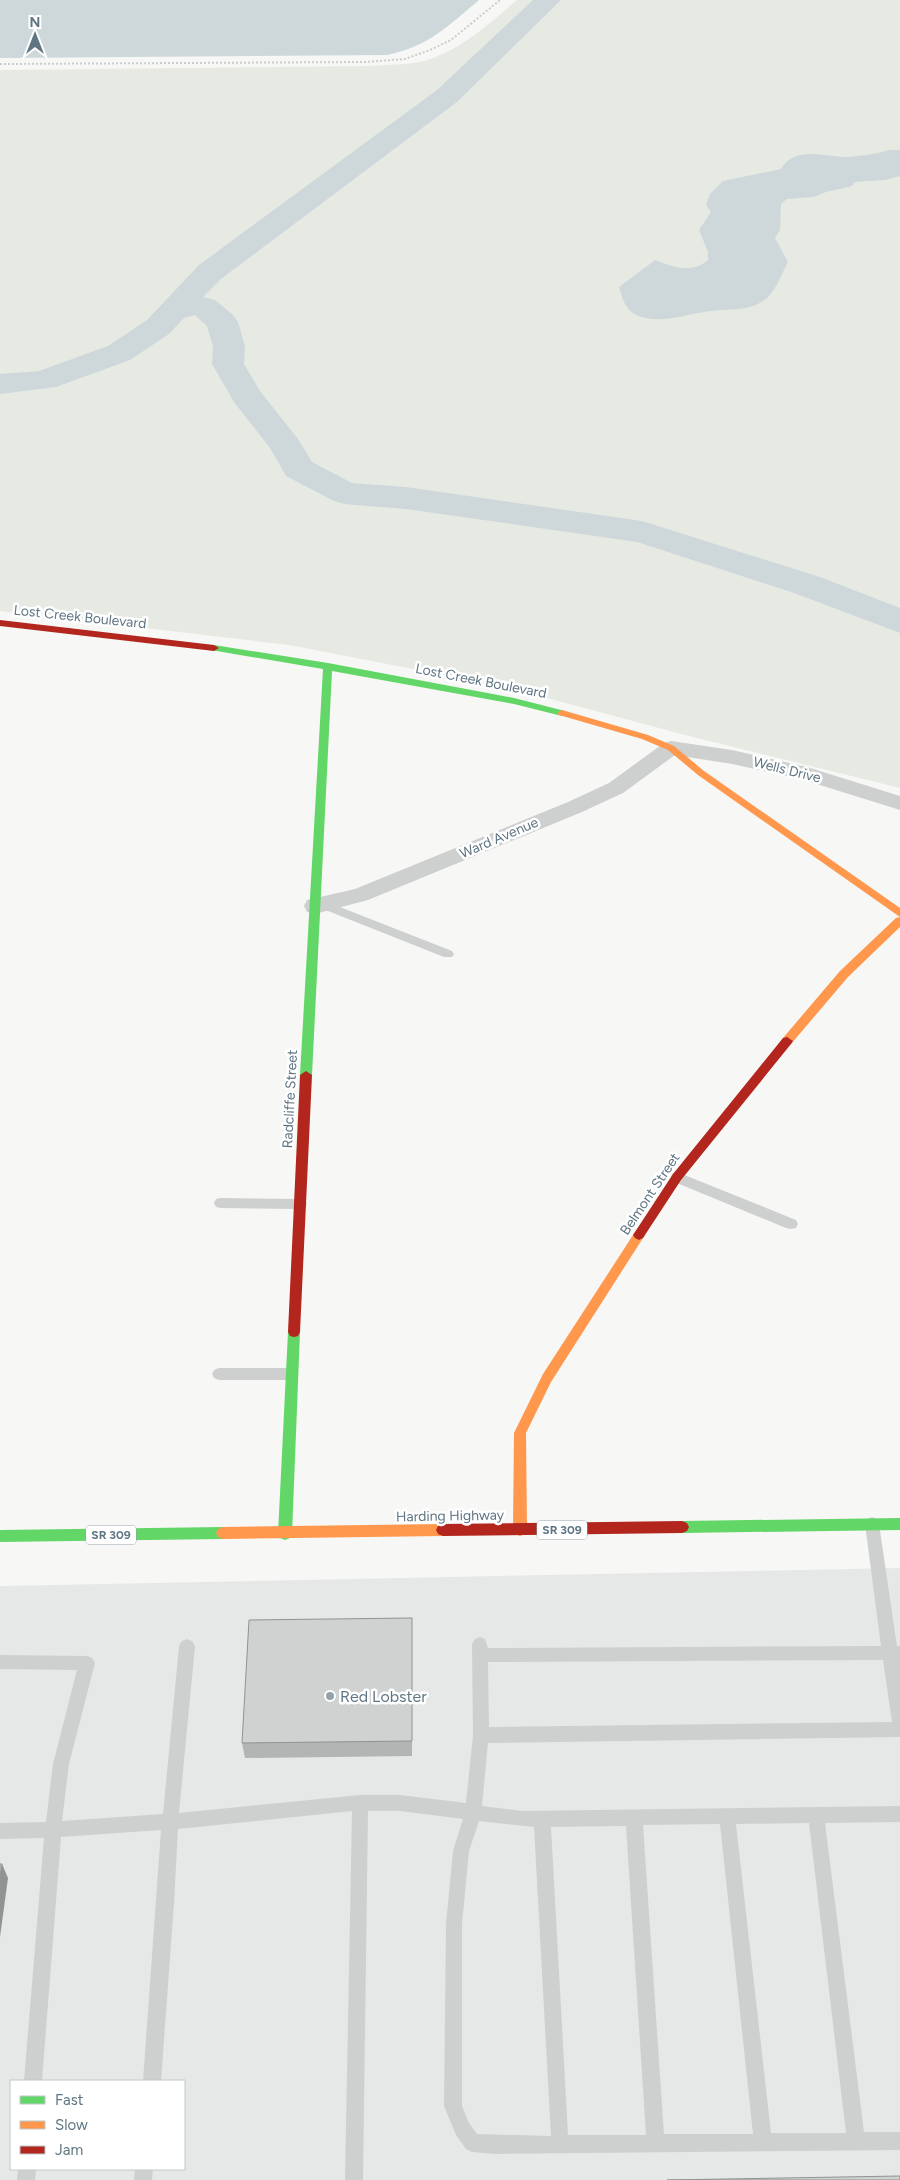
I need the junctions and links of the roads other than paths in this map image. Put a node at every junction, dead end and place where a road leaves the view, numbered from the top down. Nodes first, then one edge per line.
1 (0, 623) edge
2 (328, 666) junction
3 (671, 748) junction
4 (900, 802) edge
5 (319, 905) junction
6 (900, 913) edge
7 (900, 921) edge
8 (448, 954) dead end
9 (678, 1177) junction
10 (221, 1203) dead end
11 (300, 1204) junction
12 (792, 1224) dead end
13 (219, 1374) dead end
14 (291, 1374) junction
15 (872, 1524) junction
16 (900, 1524) edge
17 (520, 1530) junction
18 (285, 1534) junction
19 (0, 1536) edge
20 (187, 1646) dead end
21 (895, 1653) edge
22 (0, 1662) edge
23 (900, 1725) edge
24 (900, 1729) edge
25 (481, 1734) junction
26 (360, 1803) junction
27 (473, 1813) junction
28 (900, 1814) edge
29 (816, 1815) junction
30 (727, 1816) junction
31 (634, 1818) junction
32 (542, 1819) junction
33 (170, 1822) junction
34 (53, 1830) junction
35 (0, 1831) edge
36 (33, 2080) edge
37 (152, 2080) edge
38 (900, 2141) edge
39 (856, 2142) junction
40 (763, 2143) junction
41 (656, 2144) junction
42 (560, 2145) junction
43 (354, 2180) edge

1 - 2 street, Lost Creek Boulevard
2 - 3 street, Lost Creek Boulevard
2 - 5 street, Radcliffe Street
3 - 4 street, Wells Drive
3 - 5 street, Ward Avenue
3 - 6 street, Lost Creek Boulevard
5 - 8 lane
5 - 11 street, Radcliffe Street
7 - 9 street, Belmont Street
9 - 12 lane
9 - 17 street, Belmont Street
10 - 11 lane
11 - 14 street, Radcliffe Street
13 - 14 lane
14 - 18 street, Radcliffe Street
15 - 16 street, Harding Highway / SR 309
15 - 17 street, Harding Highway / SR 309
15 - 21 lane
17 - 18 street, Harding Highway / SR 309
18 - 19 street, Harding Highway / SR 309
20 - 33 lane
21 - 23 lane
21 - 25 lane
22 - 34 lane
24 - 25 lane
25 - 27 lane
26 - 27 lane
26 - 33 lane
26 - 43 lane
27 - 32 lane
27 - 42 lane
28 - 29 lane
29 - 30 lane
29 - 39 lane
30 - 31 lane
30 - 40 lane
31 - 32 lane
31 - 41 lane
32 - 42 lane
33 - 34 lane
33 - 37 lane
34 - 35 lane
34 - 36 lane
38 - 39 lane
39 - 40 lane
40 - 41 lane
41 - 42 lane

